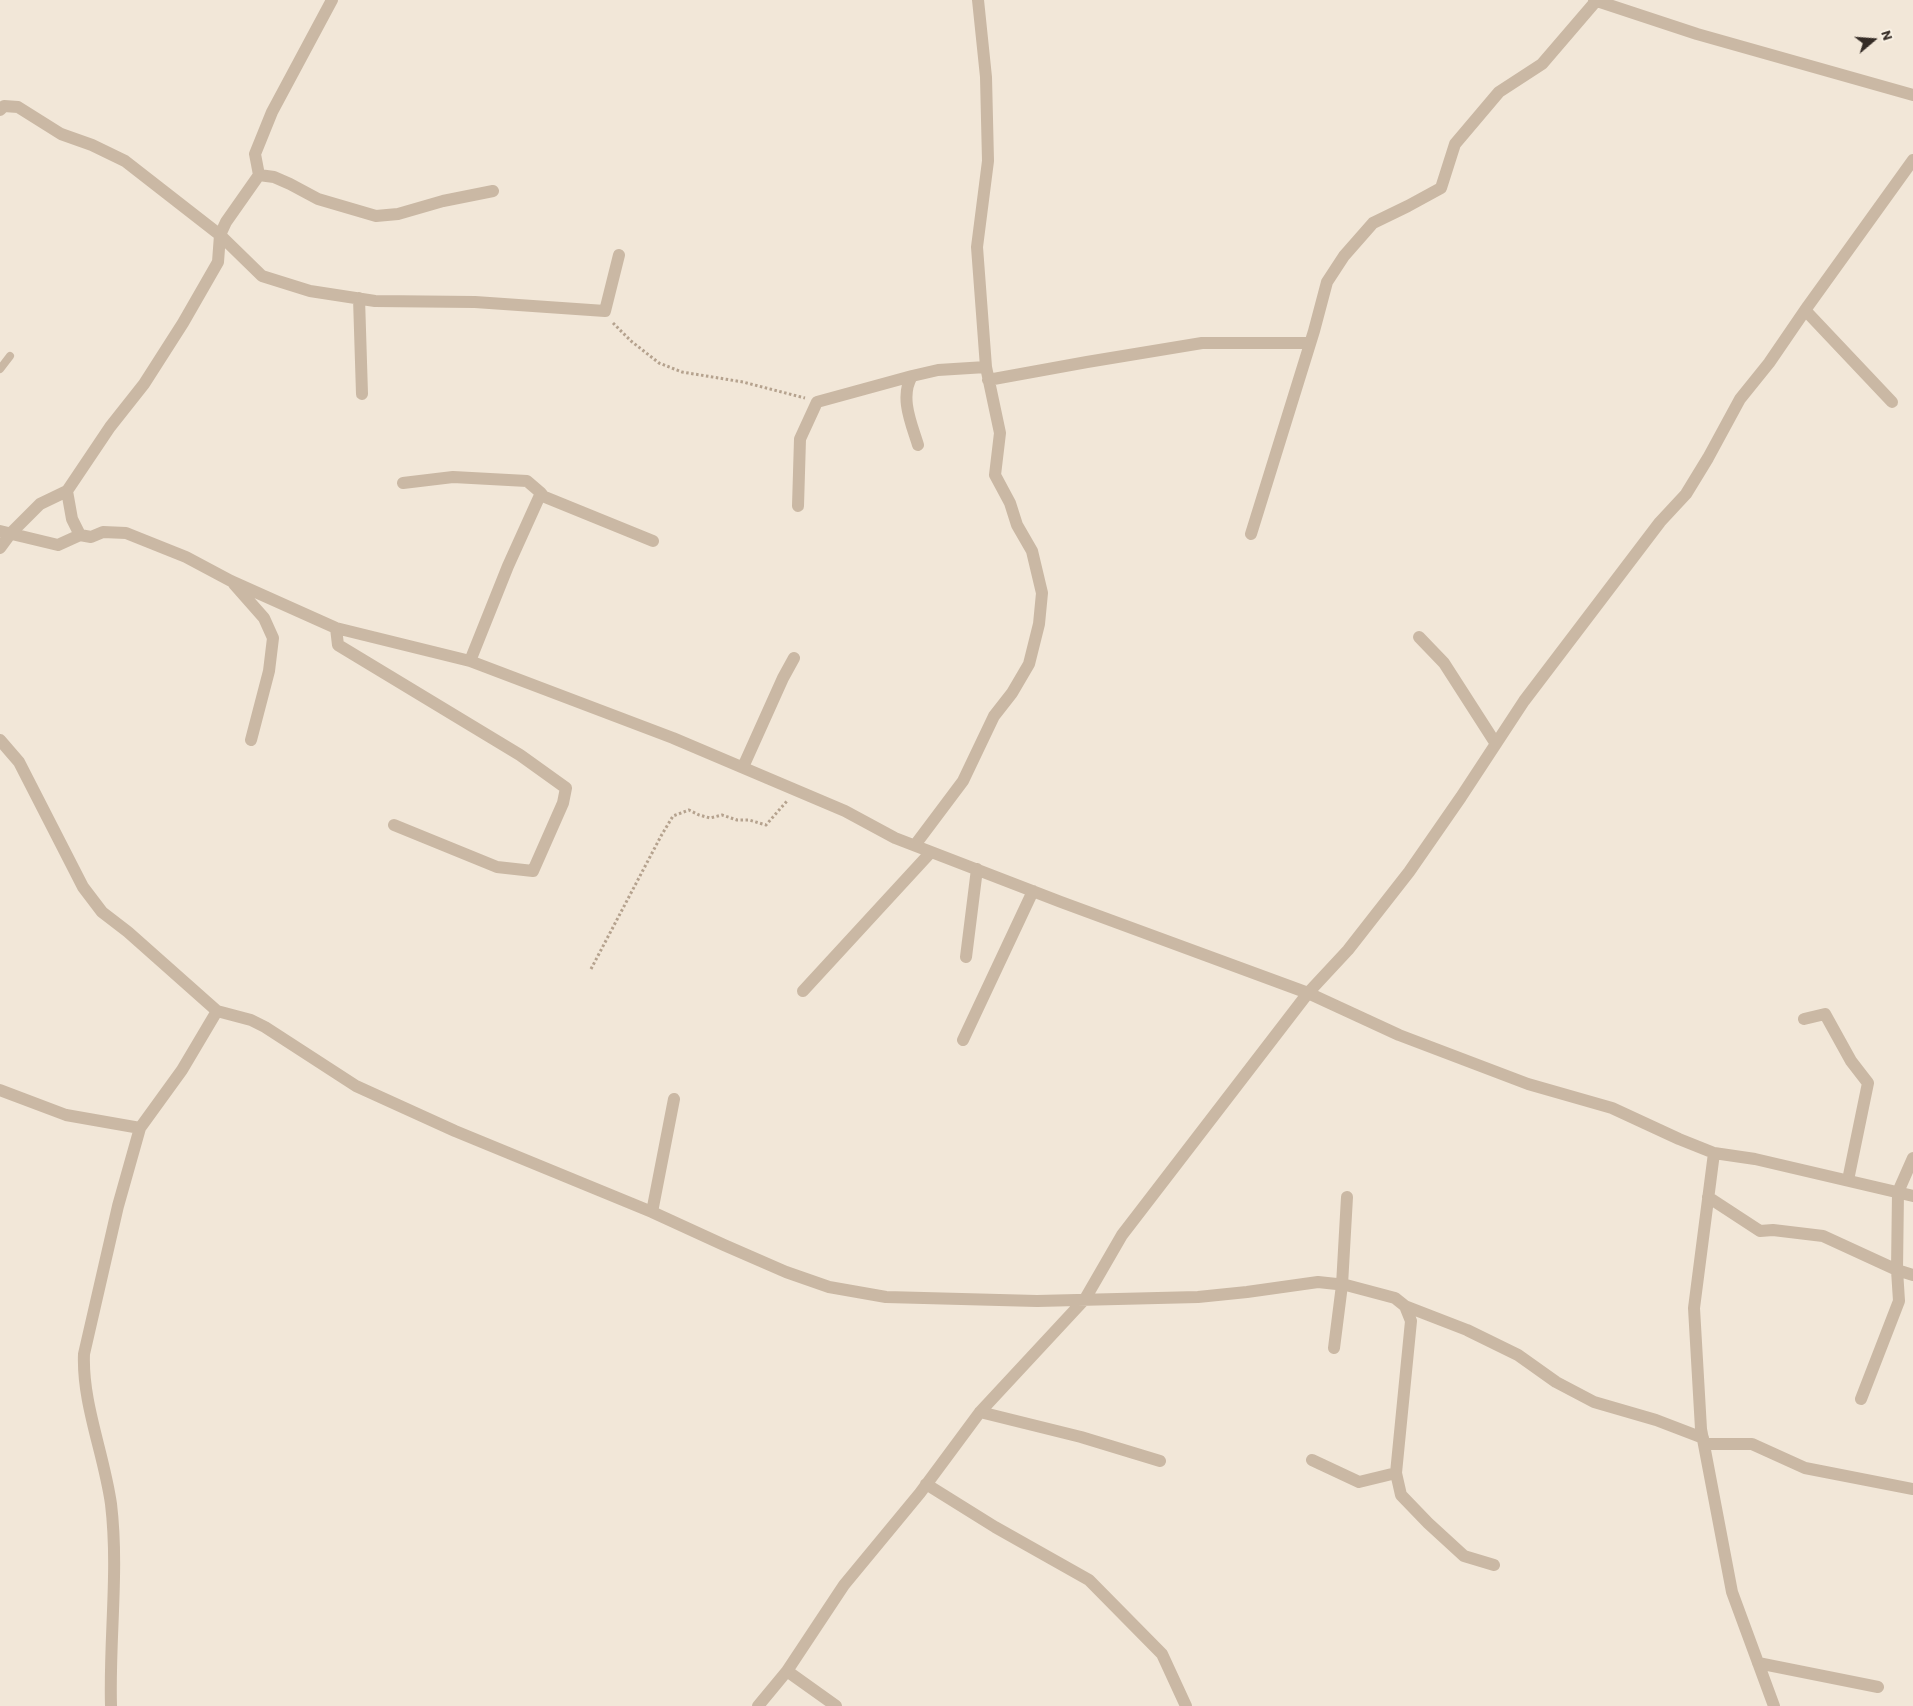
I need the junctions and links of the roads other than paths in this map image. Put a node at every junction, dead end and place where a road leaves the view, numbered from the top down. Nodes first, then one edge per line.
1 (332, 0) edge
2 (978, 0) edge
3 (1595, 0) edge
4 (1913, 94) edge
5 (0, 110) edge
6 (1913, 160) edge
7 (259, 174) junction
8 (492, 191) dead end
9 (220, 235) junction
10 (619, 255) dead end
11 (359, 298) junction
12 (1805, 310) junction
13 (1310, 343) junction
14 (10, 356) dead end
15 (0, 369) edge
16 (987, 374) junction
17 (912, 376) junction
18 (362, 394) dead end
19 (1892, 402) dead end
20 (918, 445) dead end
21 (403, 483) dead end
22 (67, 491) junction
23 (540, 495) junction
24 (798, 506) dead end
25 (6, 532) edge
26 (1251, 534) dead end
27 (80, 535) junction
28 (653, 542) dead end
29 (0, 548) edge
30 (231, 581) junction
31 (336, 628) junction
32 (1419, 637) dead end
33 (794, 658) dead end
34 (470, 661) junction
35 (0, 740) edge
36 (251, 740) dead end
37 (1496, 744) junction
38 (743, 767) junction
39 (394, 825) dead end
40 (915, 845) junction
41 (931, 852) junction
42 (977, 869) junction
43 (1033, 891) junction
44 (966, 957) dead end
45 (803, 991) dead end
46 (1308, 993) junction
47 (217, 1011) junction
48 (1804, 1019) dead end
49 (963, 1040) dead end
50 (0, 1090) edge
51 (674, 1099) dead end
52 (140, 1128) junction
53 (1714, 1153) junction
54 (1913, 1158) edge
55 (1848, 1180) junction
56 (1898, 1192) junction
57 (1913, 1196) edge
58 (1708, 1197) junction
59 (1347, 1198) dead end
60 (652, 1212) junction
61 (1897, 1270) junction
62 (1913, 1276) edge
63 (1342, 1285) junction
64 (1085, 1299) junction
65 (1405, 1306) junction
66 (1334, 1348) dead end
67 (1862, 1399) dead end
68 (980, 1412) junction
69 (1703, 1441) junction
70 (1312, 1460) dead end
71 (1160, 1461) dead end
72 (1396, 1473) junction
73 (926, 1484) junction
74 (1913, 1489) edge
75 (1494, 1565) dead end
76 (1758, 1663) junction
77 (787, 1671) junction
78 (1878, 1687) dead end
79 (111, 1706) edge
80 (758, 1706) edge
81 (836, 1706) edge
82 (1186, 1706) edge
83 (1774, 1706) edge

1 - 7 street
2 - 16 street
3 - 4 street
3 - 13 street
5 - 9 street
6 - 12 street
7 - 8 street
7 - 9 street
9 - 11 street
9 - 22 street
10 - 11 street
11 - 18 street
12 - 19 street
12 - 37 street
13 - 16 street
13 - 26 street
14 - 15 lane
16 - 17 street
16 - 40 street
17 - 20 street
17 - 24 street
21 - 23 street
22 - 25 street
22 - 27 street
23 - 28 street
23 - 34 street
25 - 27 street
25 - 29 street
27 - 30 street
30 - 31 street
30 - 36 street
31 - 34 street
31 - 39 street
32 - 37 street
33 - 38 street
34 - 38 street
35 - 47 street
37 - 46 street
38 - 40 street
40 - 41 street
41 - 42 street
41 - 45 street
42 - 43 street
42 - 44 street
43 - 46 street
43 - 49 street
46 - 53 street
46 - 64 street
47 - 52 street
47 - 60 street
48 - 55 street
50 - 52 street
51 - 60 street
52 - 79 street
53 - 55 street
53 - 58 street
54 - 56 street
55 - 56 street
56 - 57 street
56 - 61 street
58 - 61 street
58 - 69 street
59 - 63 street
60 - 64 street
61 - 62 street
61 - 67 street
63 - 64 street
63 - 65 street
63 - 66 street
64 - 68 street
65 - 69 street
65 - 72 street
68 - 71 street
68 - 73 street
69 - 74 street
69 - 76 street
70 - 72 street
72 - 75 street
73 - 77 street
73 - 82 street
76 - 78 street
76 - 83 street
77 - 80 street
77 - 81 street

